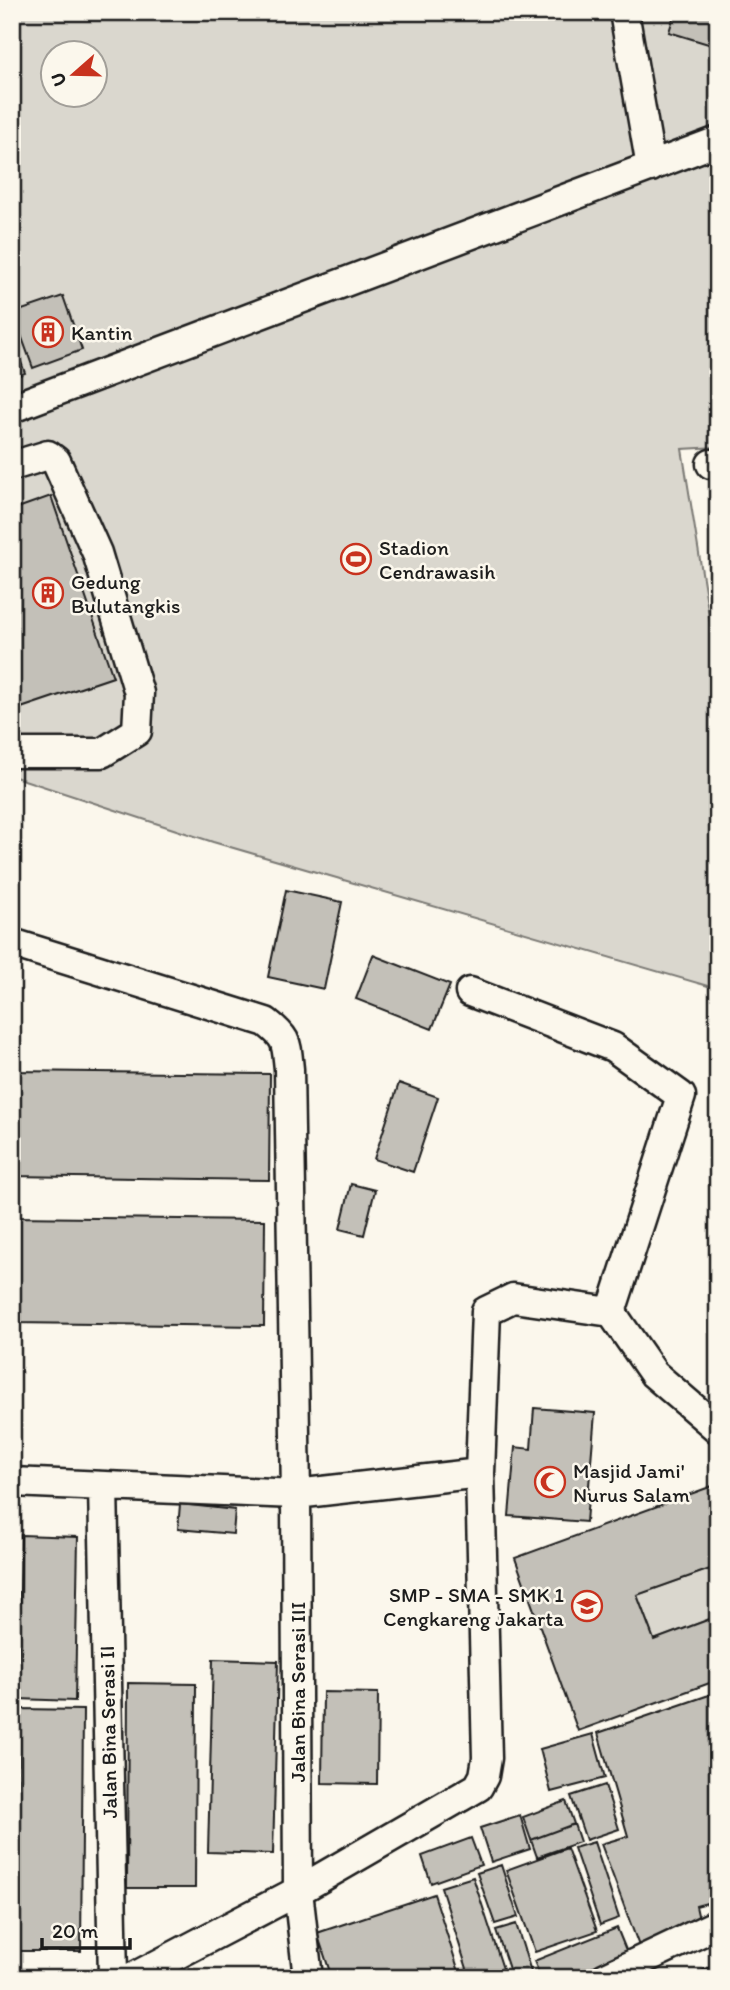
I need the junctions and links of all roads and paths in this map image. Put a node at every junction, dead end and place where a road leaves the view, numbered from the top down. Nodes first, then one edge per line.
1 (624, 12) edge
2 (718, 141) edge
3 (651, 167) junction
4 (12, 408) edge
5 (12, 466) edge
6 (12, 753) edge
7 (12, 943) edge
8 (470, 992) dead end
9 (611, 1312) junction
10 (718, 1429) edge
11 (480, 1472) junction
12 (12, 1482) edge
13 (103, 1486) junction
14 (296, 1494) junction
15 (298, 1891) junction
16 (718, 1924) edge
17 (113, 1978) edge
18 (132, 1978) edge
19 (308, 1978) edge
20 (604, 1978) edge

1 - 3 street
2 - 3 street
3 - 4 street
5 - 6 street
7 - 14 street, Jalan Bina Serasi III
8 - 9 street
9 - 10 street
9 - 11 street
11 - 14 street
11 - 15 street
12 - 13 street
13 - 14 street
13 - 17 street, Jalan Bina Serasi II
14 - 15 street, Jalan Bina Serasi III
15 - 18 street
15 - 19 street, Jalan Bina Serasi III
16 - 20 street

